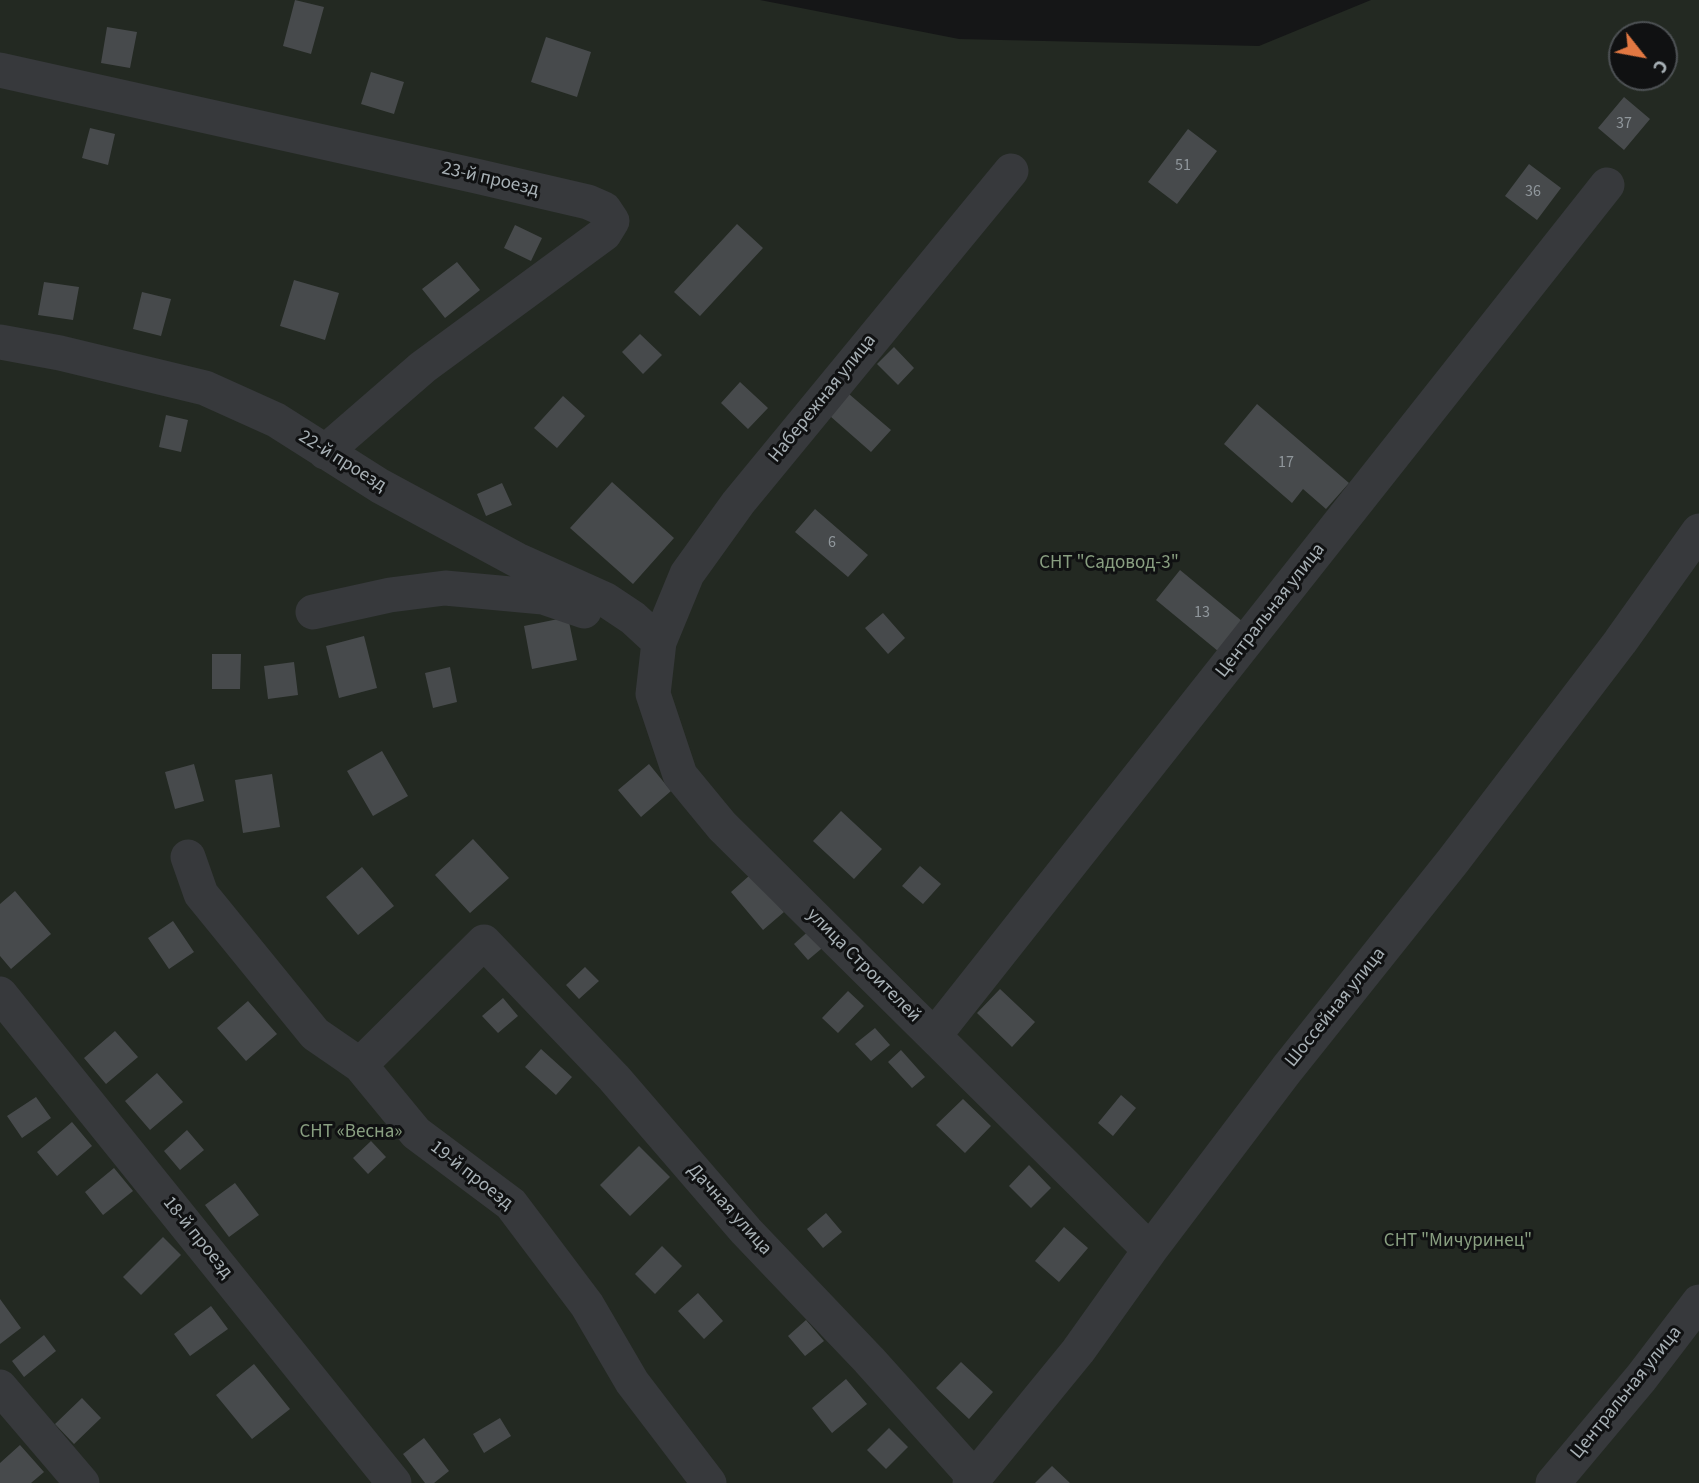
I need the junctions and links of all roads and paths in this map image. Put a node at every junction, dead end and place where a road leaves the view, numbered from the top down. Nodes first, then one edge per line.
1 (0, 70) edge
2 (1011, 171) dead end
3 (1607, 185) dead end
4 (0, 342) edge
5 (325, 452) junction
6 (1699, 531) edge
7 (313, 612) dead end
8 (659, 642) junction
9 (188, 857) dead end
10 (0, 994) edge
11 (934, 1037) junction
12 (360, 1065) junction
13 (1150, 1250) junction
14 (1699, 1302) edge
15 (0, 1387) edge
16 (972, 1480) edge
17 (82, 1483) edge
18 (394, 1483) edge
19 (709, 1483) edge
20 (1553, 1483) edge

1 - 5 street, 23-й проезд
2 - 8 street, Набережная улица
3 - 11 street, Центральная улица
4 - 5 street, 22-й проезд
5 - 8 street, 22-й проезд
6 - 13 street, Шоссейная улица
7 - 8 street
8 - 11 street, улица Строителей
9 - 12 street, 19-й проезд
10 - 18 street, 18-й проезд
11 - 13 street, улица Строителей
12 - 16 street, Дачная улица
12 - 19 street, 19-й проезд
13 - 16 street, Шоссейная улица
14 - 20 street, Центральная улица
15 - 17 street

